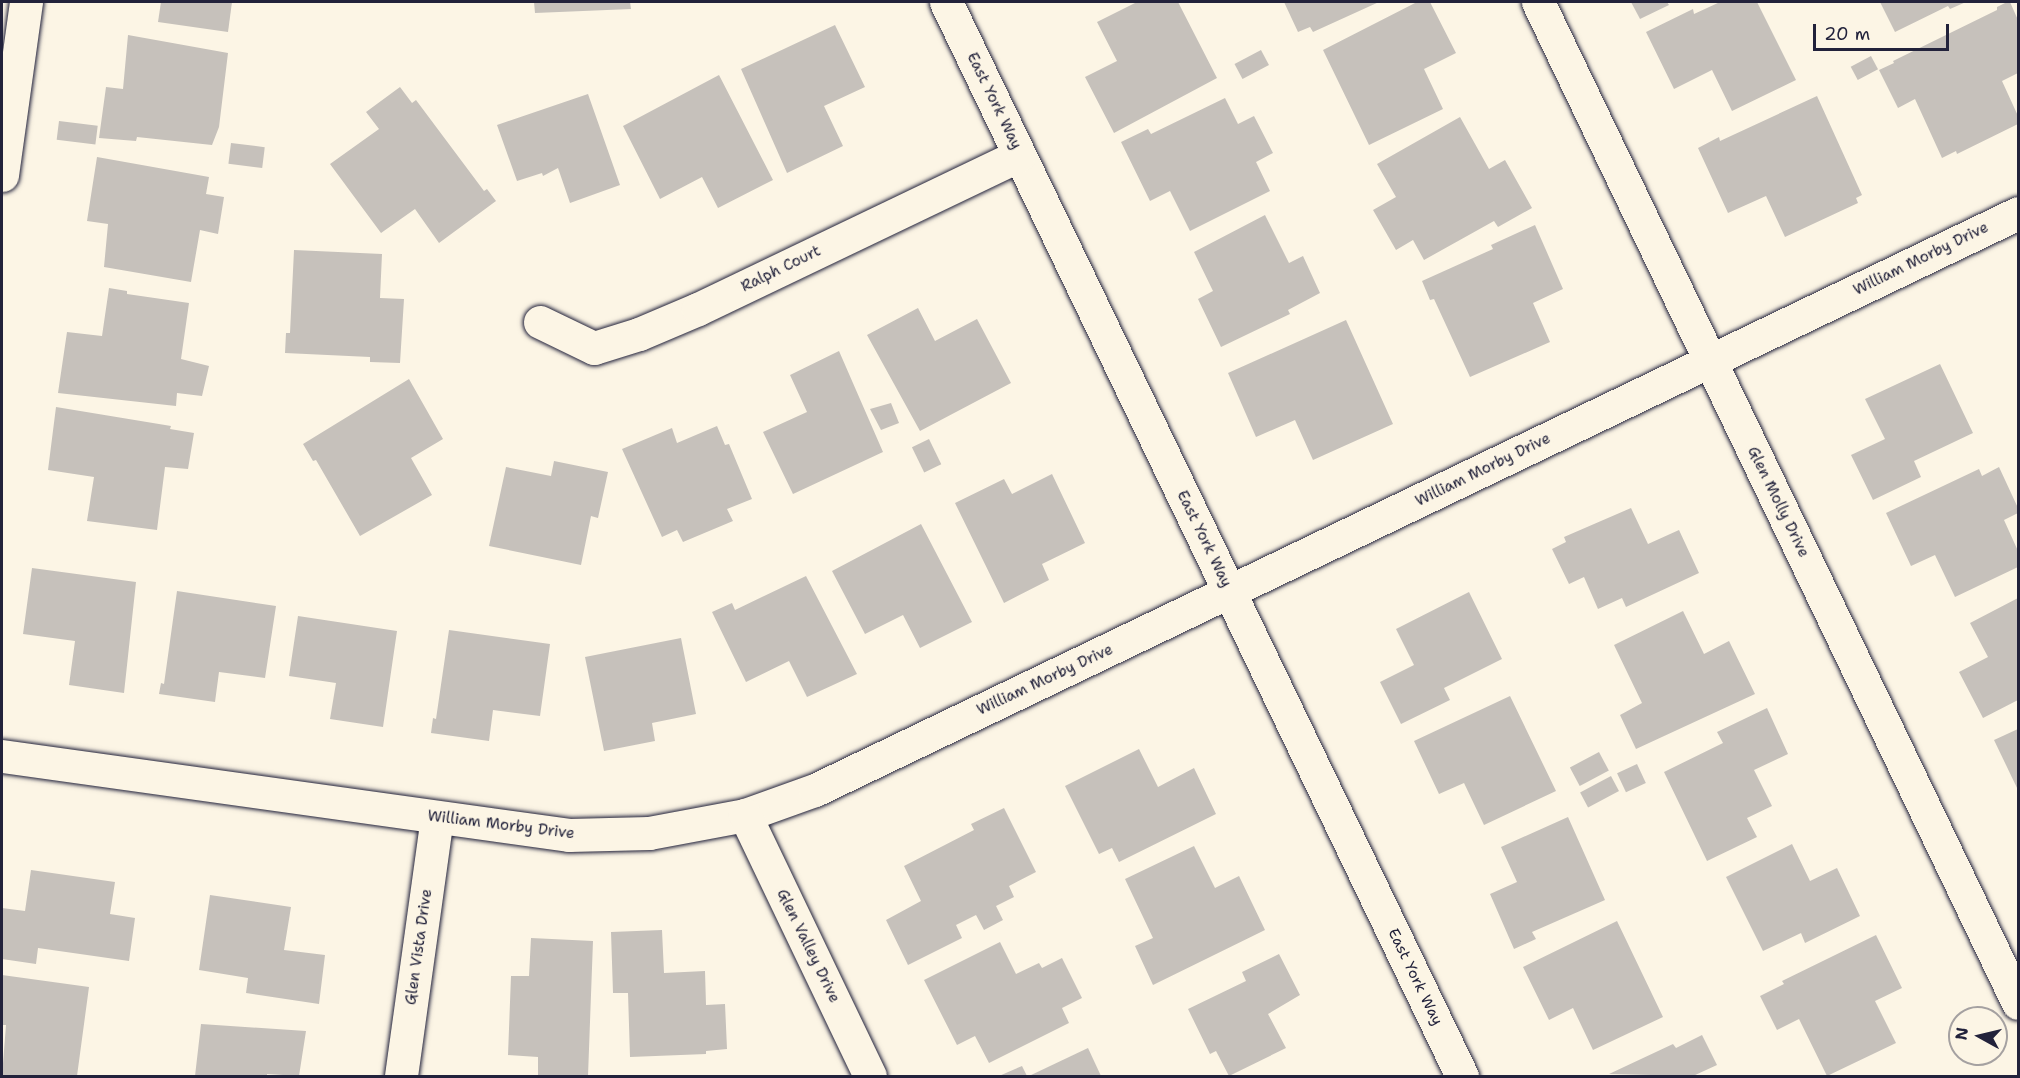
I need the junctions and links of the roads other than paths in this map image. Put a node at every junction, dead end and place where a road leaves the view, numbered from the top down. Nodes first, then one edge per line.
1 (26, 2) edge
2 (946, 2) edge
3 (1538, 2) edge
4 (1019, 155) junction
5 (2, 175) edge
6 (2019, 213) edge
7 (540, 322) dead end
8 (1710, 361) junction
9 (1229, 592) junction
10 (2, 756) edge
11 (745, 815) junction
12 (437, 818) junction
13 (2019, 1003) edge
14 (401, 1077) edge
15 (870, 1077) edge
16 (1462, 1077) edge

1 - 5 street
2 - 4 street, East York Way
3 - 8 street, Glen Molly Drive
4 - 7 street, Ralph Court
4 - 9 street, East York Way
6 - 8 street, William Morby Drive
8 - 9 street, William Morby Drive
8 - 13 street, Glen Molly Drive
9 - 11 street, William Morby Drive
9 - 16 street, East York Way
10 - 12 street, William Morby Drive
11 - 12 street, William Morby Drive
11 - 15 street, Glen Valley Drive
12 - 14 street, Glen Vista Drive

